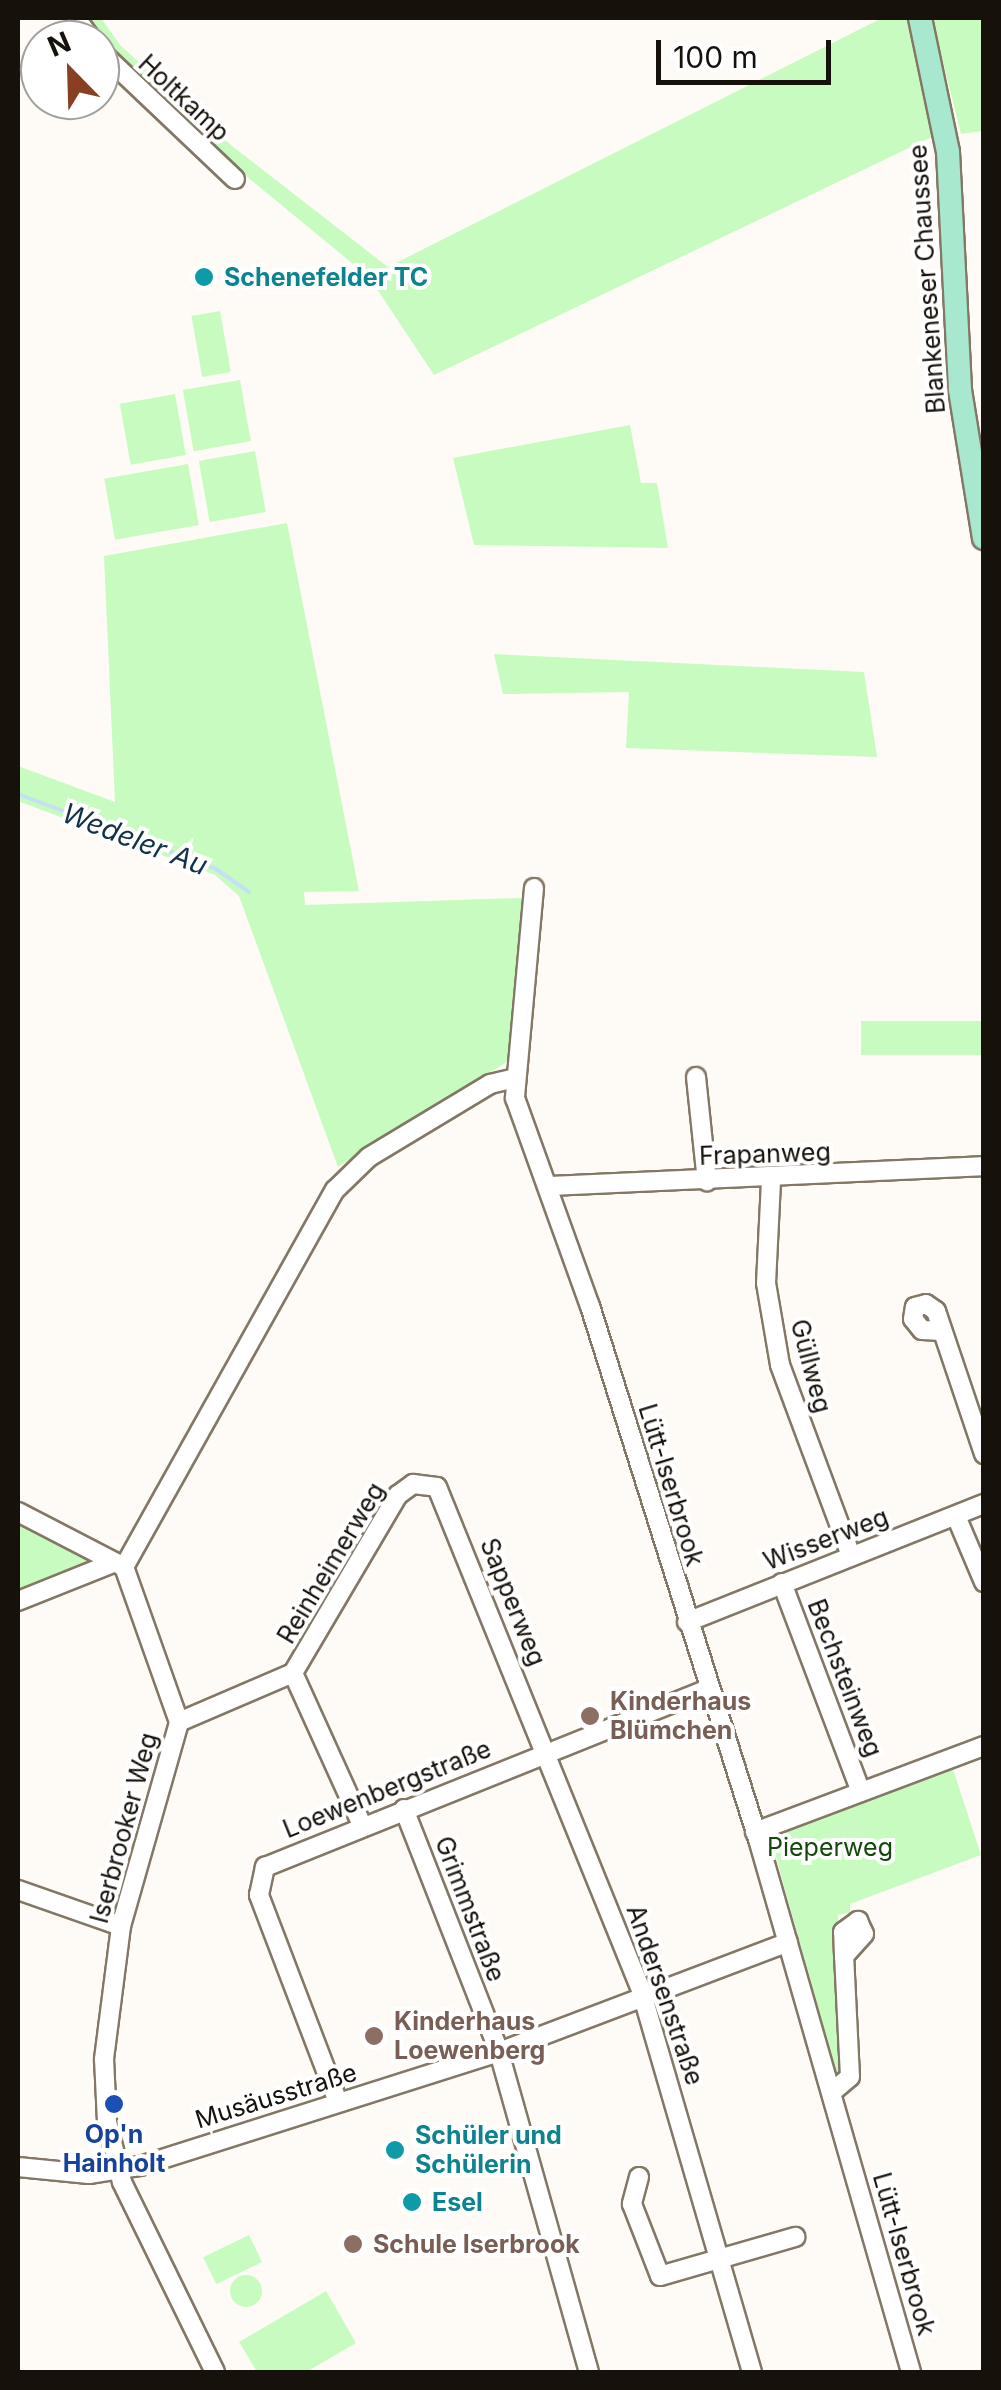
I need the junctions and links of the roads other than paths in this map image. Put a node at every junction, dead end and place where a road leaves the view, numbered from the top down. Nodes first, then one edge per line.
1 (920, 18) edge
2 (120, 69) edge
3 (235, 179) dead end
4 (984, 538) edge
5 (534, 888) dead end
6 (696, 1077) dead end
7 (512, 1079) junction
8 (984, 1166) edge
9 (771, 1180) junction
10 (707, 1181) junction
11 (548, 1186) junction
12 (942, 1331) dead end
13 (984, 1454) edge
14 (421, 1482) joint
15 (984, 1504) edge
16 (18, 1512) edge
17 (956, 1516) junction
18 (851, 1556) junction
19 (118, 1565) junction
20 (984, 1582) edge
21 (782, 1583) junction
22 (18, 1601) edge
23 (687, 1622) junction
24 (293, 1673) junction
25 (708, 1689) junction
26 (179, 1722) junction
27 (984, 1746) edge
28 (548, 1752) junction
29 (862, 1792) junction
30 (404, 1809) junction
31 (362, 1825) junction
32 (755, 1832) junction
33 (18, 1890) edge
34 (121, 1926) junction
35 (788, 1942) junction
36 (844, 1956) dead end
37 (644, 1999) junction
38 (499, 2052) junction
39 (832, 2092) junction
40 (338, 2102) junction
41 (18, 2167) edge
42 (117, 2171) junction
43 (639, 2178) dead end
44 (794, 2237) dead end
45 (720, 2259) junction
46 (216, 2372) edge
47 (589, 2372) edge
48 (752, 2372) edge
49 (912, 2372) edge

1 - 4 main road, Blankeneser Chaussee
2 - 3 street, Holtkamp
5 - 7 street, Lütt-Iserbrook
6 - 10 street
7 - 11 street, Lütt-Iserbrook
7 - 19 street
8 - 9 street, Frapanweg
9 - 10 street, Frapanweg
9 - 18 street, Güllweg
10 - 11 street, Frapanweg
11 - 23 street, Lütt-Iserbrook
12 - 13 street
14 - 24 street, Reinheimerweg
14 - 28 street, Sapperweg
15 - 17 street, Wisserweg
16 - 19 street
17 - 18 street, Wisserweg
17 - 20 street
18 - 21 street, Wisserweg
19 - 22 street
19 - 26 street, Iserbrooker Weg
21 - 23 street, Wisserweg
21 - 29 street, Bechsteinweg
23 - 25 street, Lütt-Iserbrook
24 - 26 street, Reinheimerweg
24 - 31 street
25 - 28 street, Loewenbergstraße
25 - 32 street, Lütt-Iserbrook
26 - 34 street, Iserbrooker Weg
27 - 29 street
28 - 30 street, Loewenbergstraße
28 - 37 street, Andersenstraße
29 - 32 street
30 - 31 street, Loewenbergstraße
30 - 38 street, Grimmstraße
31 - 40 street, Loewenbergstraße
32 - 35 street, Lütt-Iserbrook
33 - 34 street
34 - 42 street, Iserbrooker Weg
35 - 37 street, Musäusstraße
35 - 39 street, Lütt-Iserbrook
36 - 39 street
37 - 38 street, Musäusstraße
37 - 45 street, Andersenstraße
38 - 40 street, Musäusstraße
38 - 47 street, Grimmstraße
39 - 49 street, Lütt-Iserbrook
40 - 42 street, Musäusstraße
41 - 42 street
42 - 46 street, Iserbrooker Weg
43 - 45 street
44 - 45 street
45 - 48 street, Andersenstraße

